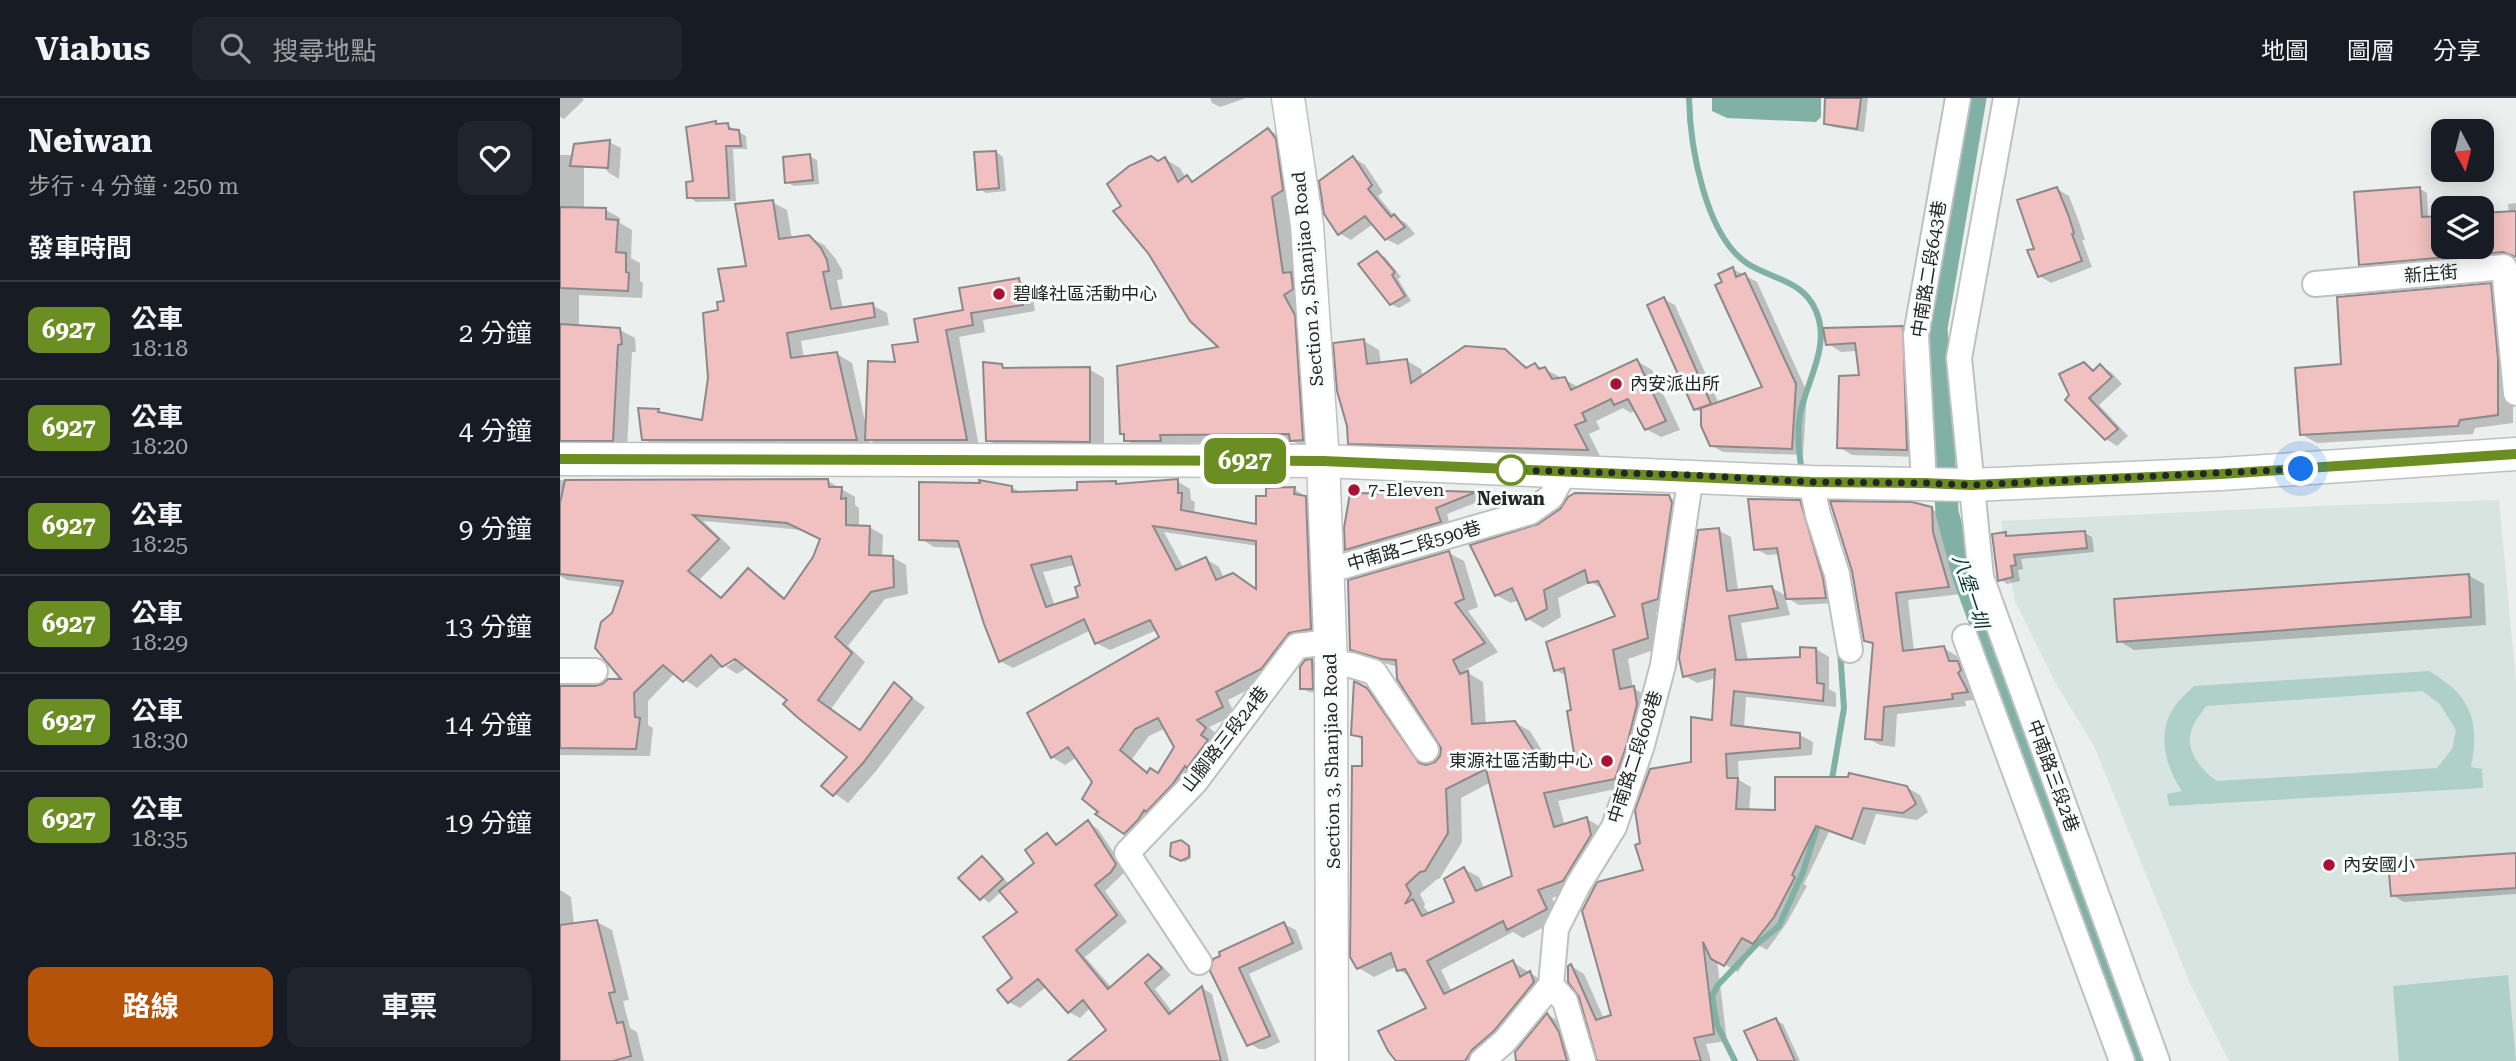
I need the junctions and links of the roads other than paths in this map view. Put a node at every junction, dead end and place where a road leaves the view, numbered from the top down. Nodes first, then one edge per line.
1 (1288, 98) edge
2 (1958, 98) edge
3 (2006, 98) edge
4 (2315, 284) dead end
5 (2516, 393) edge
6 (2516, 454) edge
7 (560, 459) edge
8 (1323, 461) junction
9 (1564, 472) junction
10 (1691, 475) junction
11 (1811, 482) junction
12 (1924, 483) junction
13 (1971, 485) junction
14 (1327, 571) junction
15 (1965, 637) dead end
16 (1850, 650) dead end
17 (1331, 652) junction
18 (560, 671) edge
19 (595, 671) dead end
20 (1426, 750) dead end
21 (1199, 962) dead end
22 (1551, 985) junction
23 (1332, 1061) edge
24 (1482, 1061) edge
25 (1583, 1061) edge
26 (2122, 1061) edge
27 (2157, 1061) edge

1 - 8 main road, Section 2, Shanjiao Road
2 - 12 street, 中南路二段643巷
3 - 13 street, 中南路三段2巷
4 - 5 street, 新庄街
6 - 13 main road
7 - 8 main road
8 - 9 main road
8 - 14 main road, Section 3, Shanjiao Road
9 - 10 main road
9 - 14 street, 中南路二段590巷
10 - 11 main road
10 - 22 street, 中南路二段608巷
11 - 12 main road
11 - 16 street
12 - 13 main road
13 - 27 street, 中南路三段2巷
14 - 17 main road, Section 3, Shanjiao Road
15 - 26 street
17 - 20 street, 山腳路三段24巷
17 - 21 street, 山腳路三段24巷
17 - 23 main road, Section 3, Shanjiao Road
18 - 19 street
22 - 24 street
22 - 25 street

